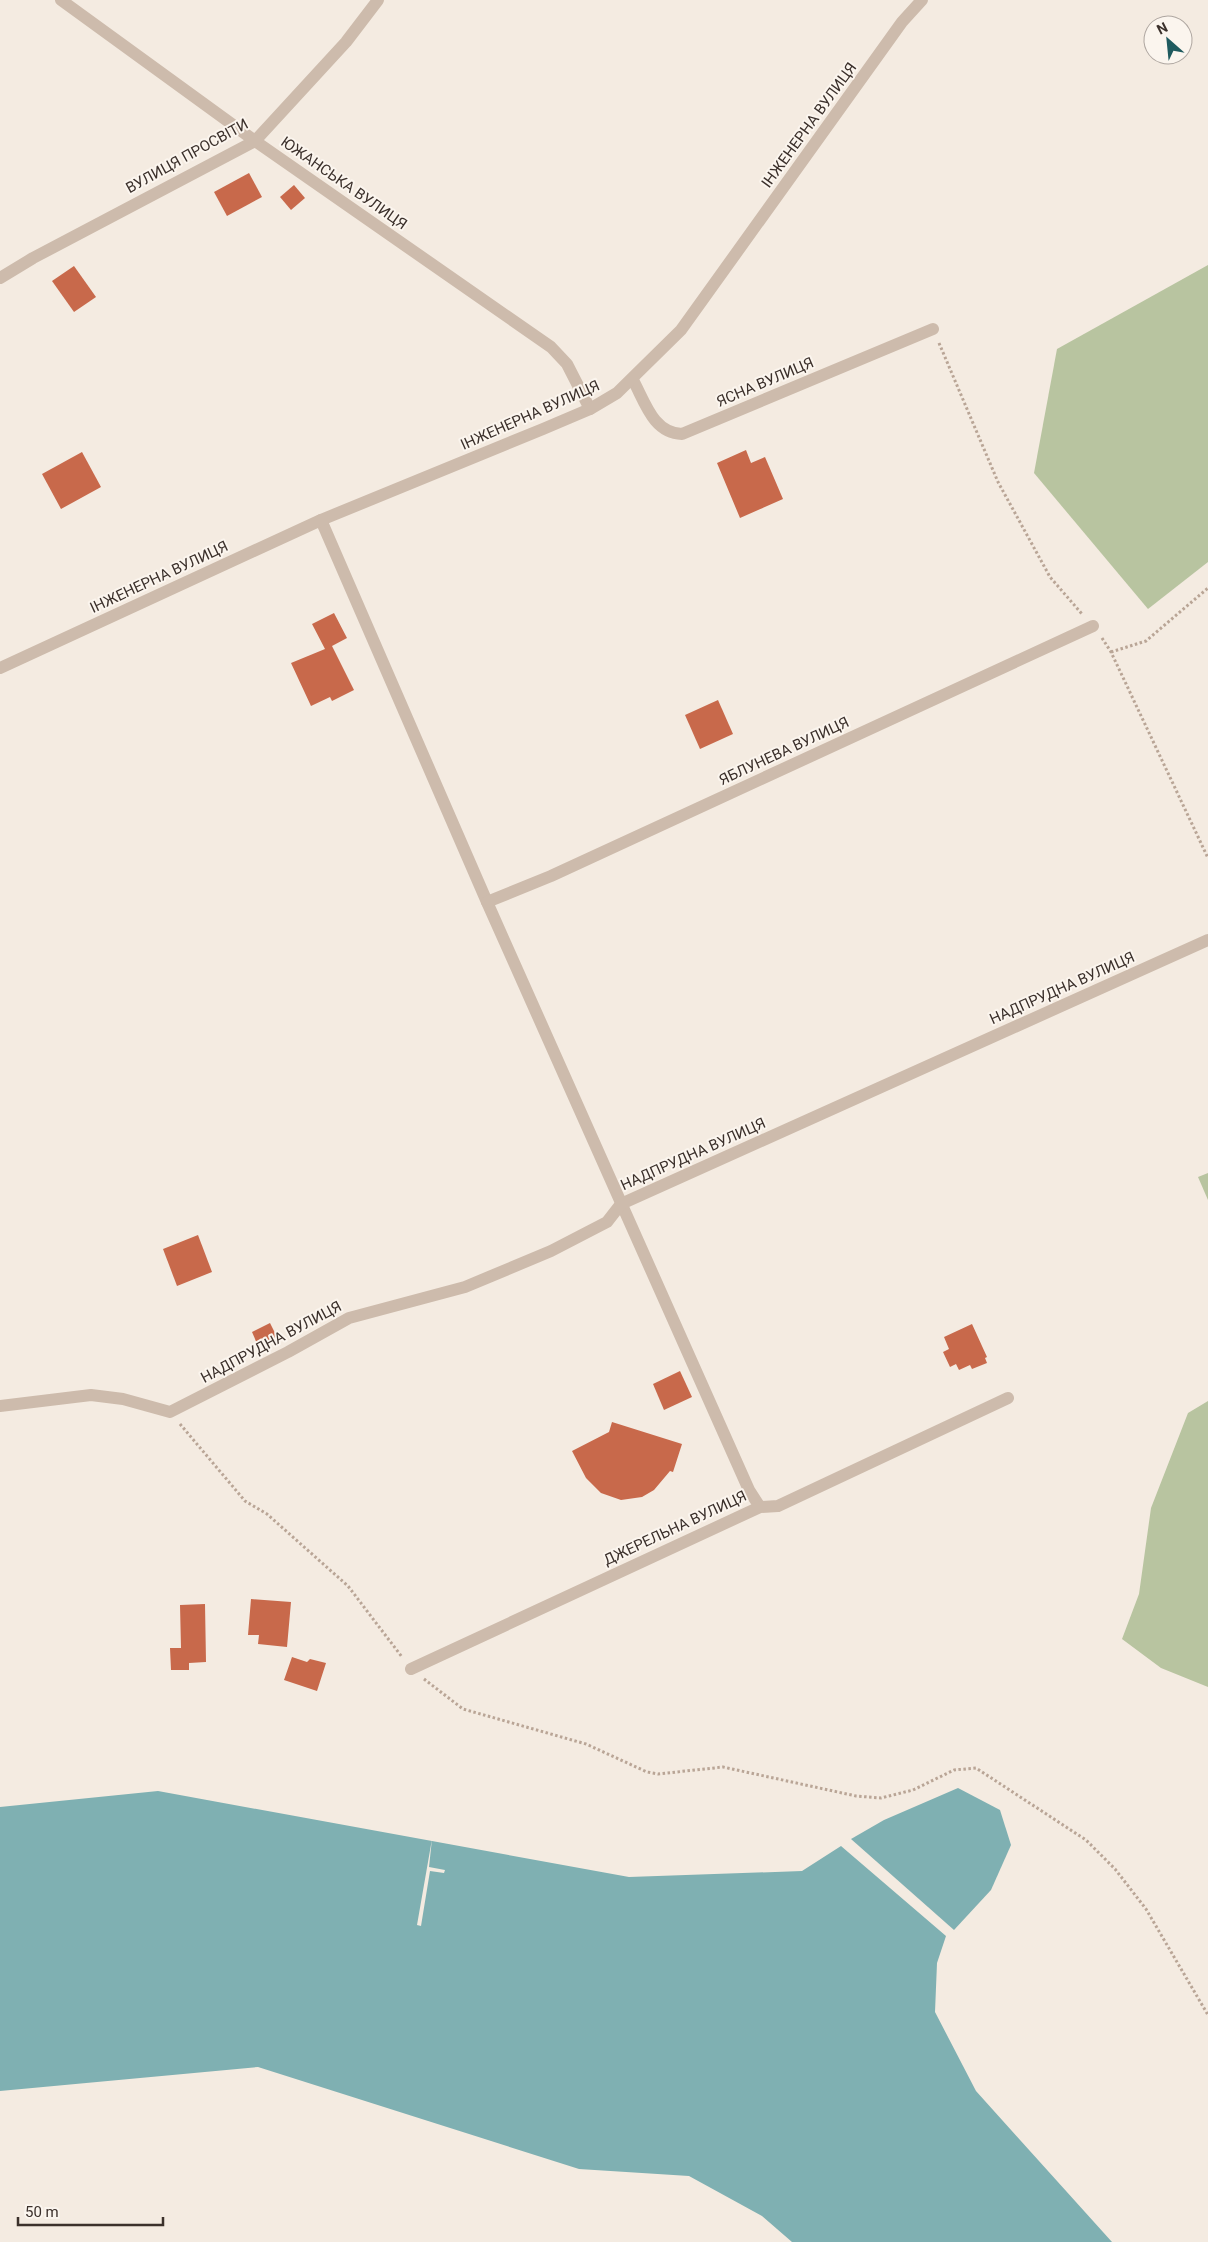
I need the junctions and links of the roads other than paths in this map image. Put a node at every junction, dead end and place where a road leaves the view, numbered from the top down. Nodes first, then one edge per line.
1 (60, 0) edge
2 (378, 0) edge
3 (922, 0) edge
4 (255, 141) junction
5 (0, 278) edge
6 (933, 329) road end
7 (633, 380) junction
8 (590, 409) junction
9 (320, 520) junction
10 (1093, 626) road end
11 (0, 668) edge
12 (487, 902) junction
13 (1208, 940) edge
14 (621, 1204) junction
15 (1008, 1398) dead end
16 (0, 1406) edge
17 (760, 1507) junction
18 (412, 1669) road end

1 - 4 street, ЮЖАНСЬКА ВУЛИЦЯ
2 - 4 street, ВУЛИЦЯ ПРОСВІТИ
3 - 7 street, ІНЖЕНЕРНА ВУЛИЦЯ
4 - 5 street, ВУЛИЦЯ ПРОСВІТИ
4 - 8 street, ЮЖАНСЬКА ВУЛИЦЯ
6 - 7 street, ЯСНА ВУЛИЦЯ
7 - 8 street, ІНЖЕНЕРНА ВУЛИЦЯ
8 - 9 street, ІНЖЕНЕРНА ВУЛИЦЯ
9 - 11 street, ІНЖЕНЕРНА ВУЛИЦЯ
9 - 12 street
10 - 12 street, ЯБЛУНЕВА ВУЛИЦЯ
12 - 14 street
13 - 14 street, НАДПРУДНА ВУЛИЦЯ
14 - 16 street, НАДПРУДНА ВУЛИЦЯ
14 - 17 street
15 - 17 street, ДЖЕРЕЛЬНА ВУЛИЦЯ
17 - 18 street, ДЖЕРЕЛЬНА ВУЛИЦЯ

